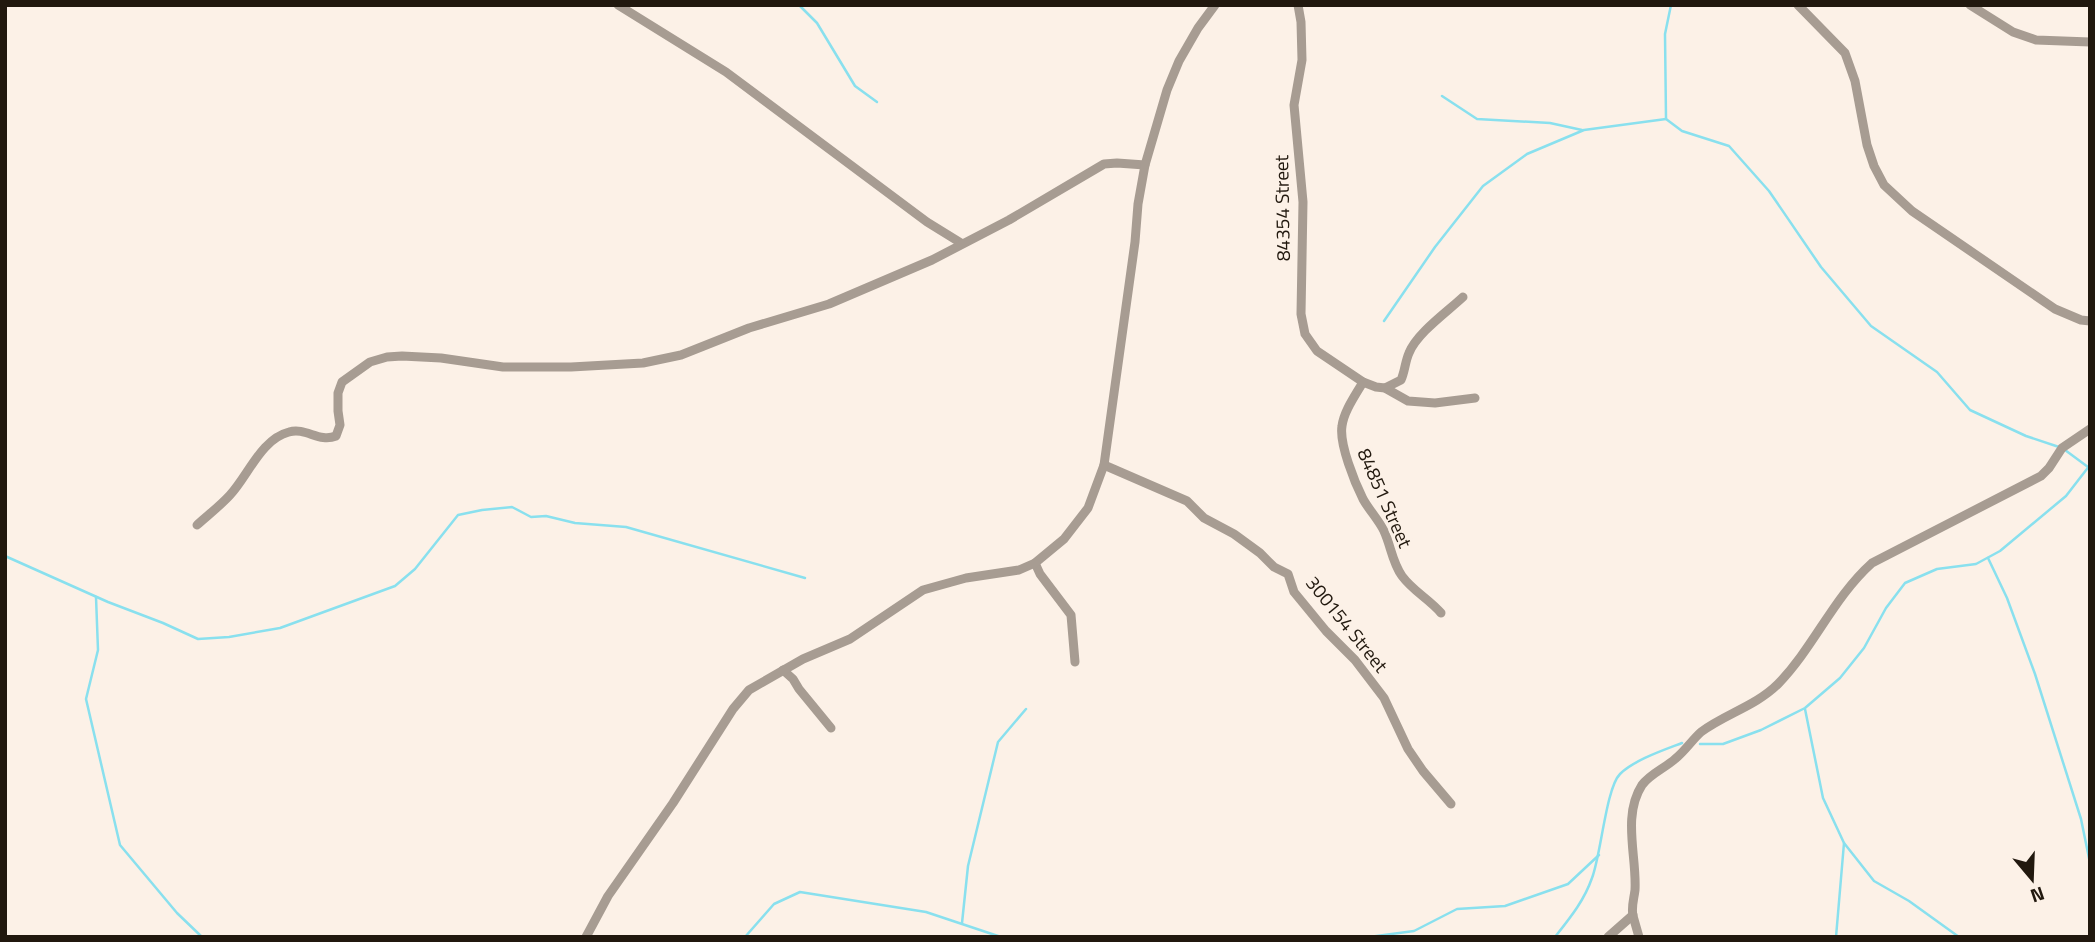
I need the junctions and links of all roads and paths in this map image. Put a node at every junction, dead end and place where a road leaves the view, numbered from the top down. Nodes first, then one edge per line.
1 (618, 5) edge
2 (1215, 5) edge
3 (1298, 5) edge
4 (1798, 5) edge
5 (1970, 5) edge
6 (2090, 42) edge
7 (1145, 166) junction
8 (961, 243) junction
9 (1463, 297) dead end
10 (2090, 321) edge
11 (1363, 382) junction
12 (1385, 388) junction
13 (1475, 398) dead end
14 (2090, 429) edge
15 (1104, 465) junction
16 (197, 525) dead end
17 (1035, 563) junction
18 (1441, 613) dead end
19 (1075, 662) dead end
20 (783, 670) junction
21 (831, 728) dead end
22 (1451, 804) dead end
23 (1633, 915) junction
24 (586, 937) edge
25 (1608, 937) edge
26 (1639, 937) edge

1 - 8 street
2 - 7 street
3 - 11 street, 84354 Street
4 - 10 street
5 - 6 street
7 - 8 street
7 - 15 street
8 - 16 street
9 - 12 street
11 - 12 street, 84354 Street
11 - 18 street, 84851 Street
12 - 13 street, 84354 Street
14 - 23 street
15 - 17 street
15 - 22 street, 300154 Street
17 - 19 street
17 - 20 street
20 - 21 street
20 - 24 street
23 - 25 street
23 - 26 street

